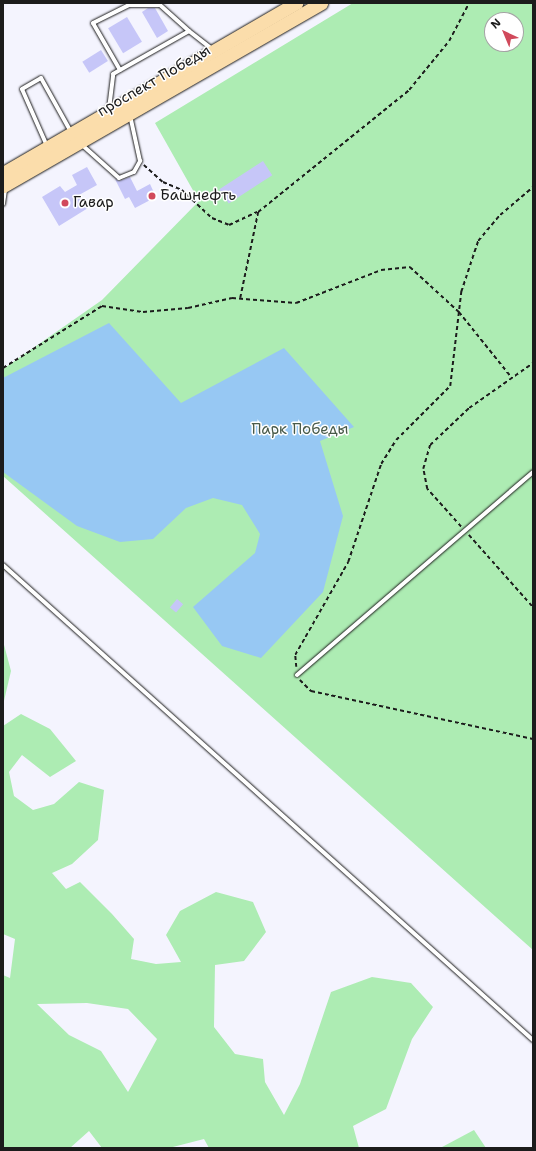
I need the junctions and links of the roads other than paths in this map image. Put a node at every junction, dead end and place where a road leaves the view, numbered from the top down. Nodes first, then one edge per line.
1 (296, 3) edge
2 (321, 3) edge
3 (189, 31) junction
4 (214, 51) junction
5 (120, 70) junction
6 (108, 111) junction
7 (130, 114) junction
8 (75, 137) junction
9 (47, 146) junction
10 (4, 182) edge
11 (3, 204) edge
12 (533, 472) edge
13 (3, 564) edge
14 (297, 675) road end
15 (533, 1040) edge

1 - 4 main road, проспект Победы
2 - 7 main road, проспект Победы
3 - 4 lane
3 - 5 lane
3 - 5 lane
4 - 6 main road, проспект Победы
5 - 6 lane
6 - 8 main road, проспект Победы
7 - 8 main road, проспект Победы
7 - 8 lane
8 - 9 main road, проспект Победы
8 - 9 lane
8 - 10 main road, проспект Победы
9 - 10 main road, проспект Победы
10 - 11 lane
12 - 14 lane
13 - 15 lane

